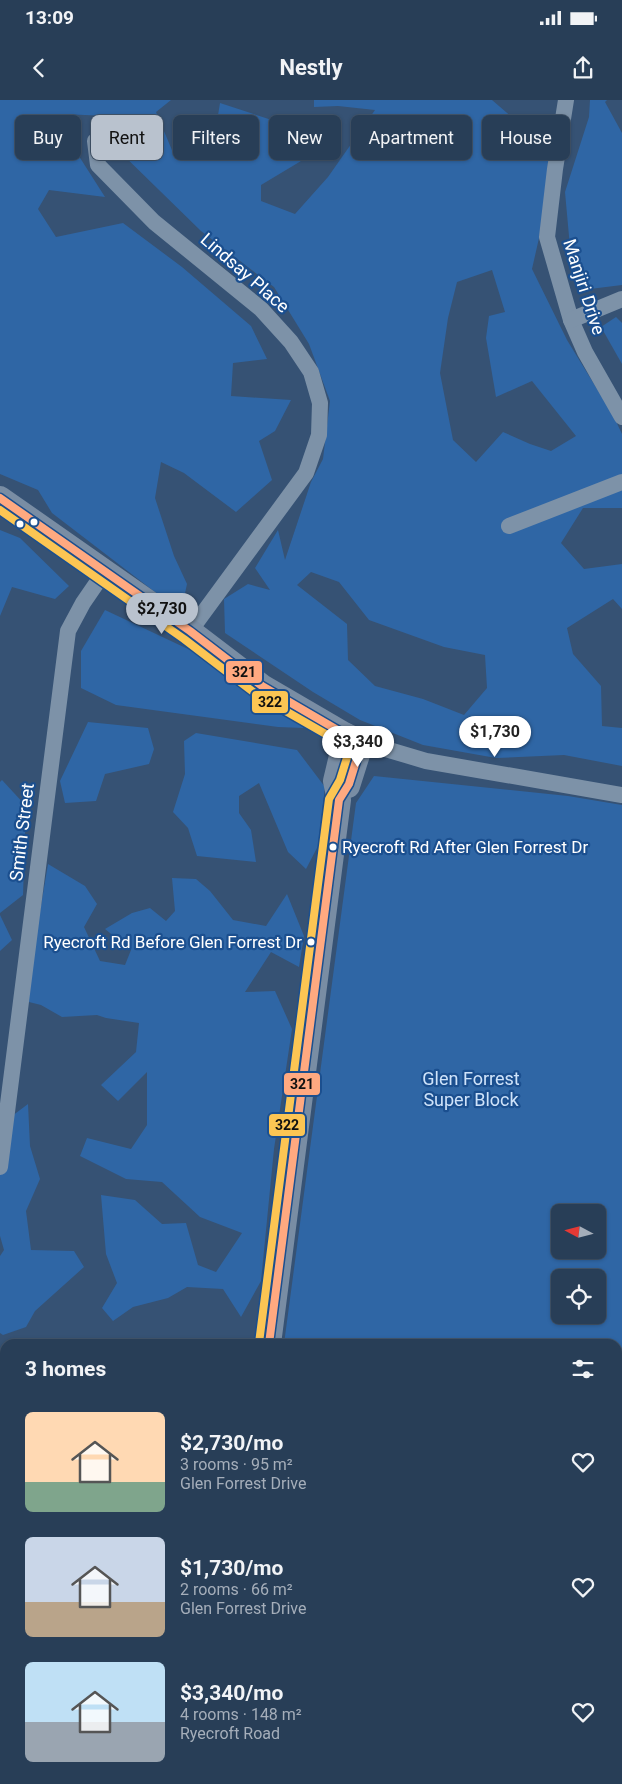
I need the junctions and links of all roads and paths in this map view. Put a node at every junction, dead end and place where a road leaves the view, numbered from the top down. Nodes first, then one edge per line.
1 (566, 100) edge
2 (97, 160) edge
3 (622, 299) edge
4 (571, 320) junction
5 (622, 417) edge
6 (622, 482) edge
7 (0, 498) edge
8 (509, 526) dead end
9 (105, 571) junction
10 (190, 631) junction
11 (354, 739) junction
12 (622, 795) edge
13 (0, 1167) edge
14 (270, 1339) edge

1 - 4 street, Manjiri Drive
2 - 10 street, Lindsay Place
3 - 4 street
4 - 5 street, Manjiri Drive
6 - 8 street
7 - 9 street
9 - 10 street
9 - 13 street, Smith Street
10 - 11 street
11 - 12 street
11 - 14 street

